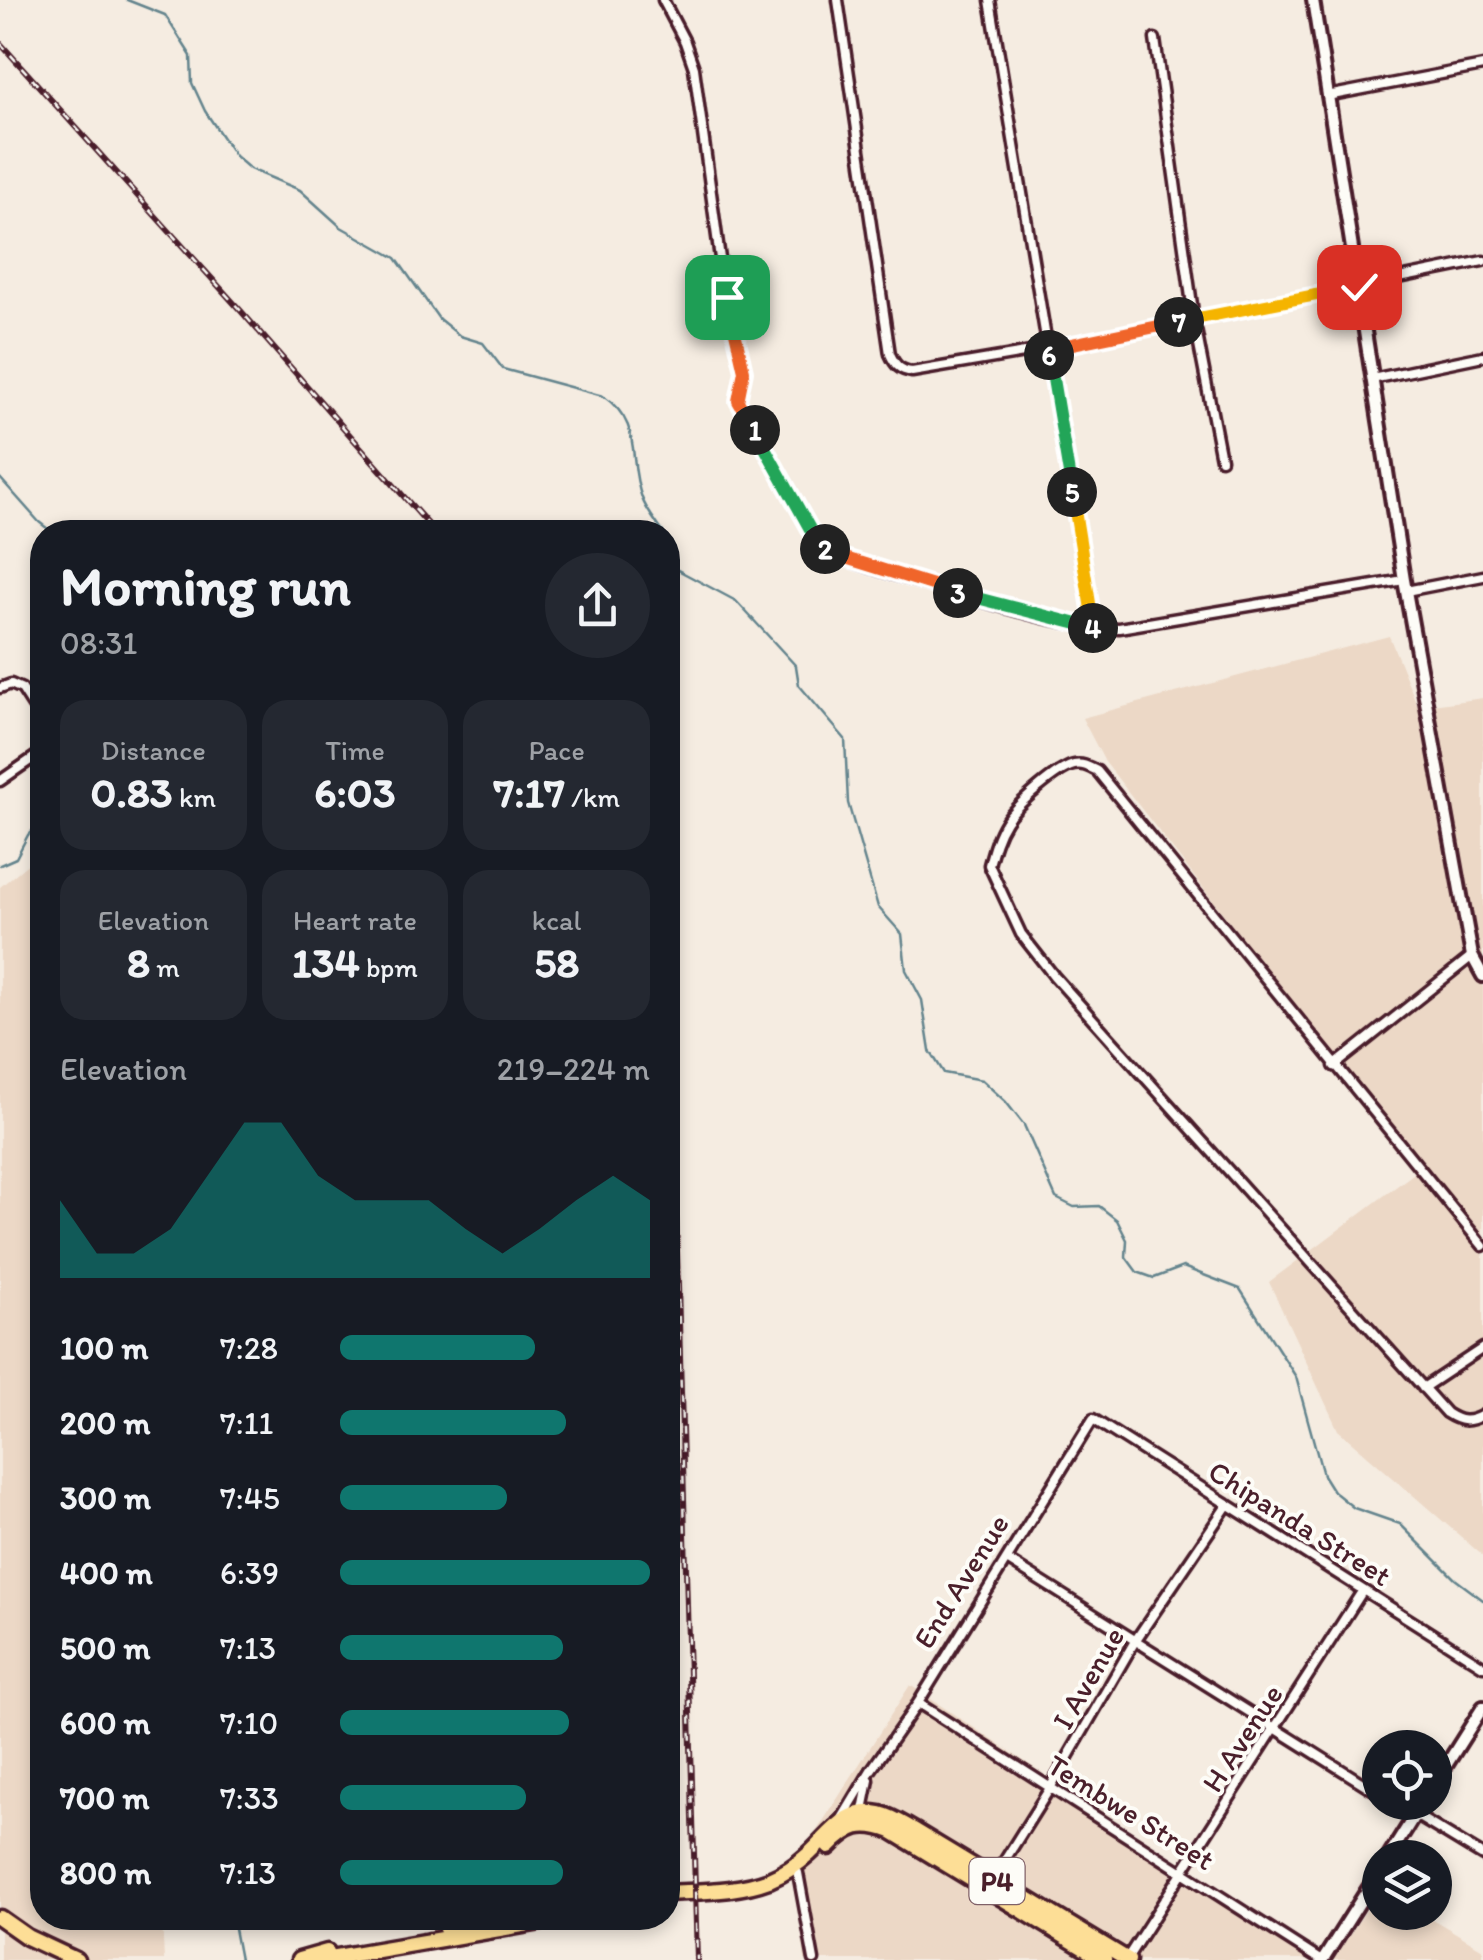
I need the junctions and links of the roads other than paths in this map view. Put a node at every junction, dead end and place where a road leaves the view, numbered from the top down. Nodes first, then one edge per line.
1 (664, 0) edge
2 (838, 0) edge
3 (990, 0) edge
4 (1313, 0) edge
5 (1155, 39) dead end
6 (1483, 66) edge
7 (1327, 96) junction
8 (1483, 261) edge
9 (1359, 287) junction
10 (1194, 319) junction
11 (1048, 349) junction
12 (1483, 356) edge
13 (1372, 380) junction
14 (1221, 459) dead end
15 (1483, 576) edge
16 (1405, 586) junction
17 (1094, 628) junction
18 (0, 688) edge
19 (30, 701) edge
20 (30, 760) edge
21 (0, 781) edge
22 (1472, 956) junction
23 (1483, 976) edge
24 (1334, 1066) junction
25 (1483, 1246) edge
26 (1483, 1348) edge
27 (1424, 1388) junction
28 (1483, 1415) edge
29 (1092, 1419) joint
30 (1228, 1504) junction
31 (1007, 1560) junction
32 (1363, 1590) junction
33 (1135, 1641) junction
34 (1483, 1666) edge
35 (918, 1702) junction
36 (1483, 1707) edge
37 (1274, 1728) junction
38 (1452, 1756) edge
39 (872, 1770) junction
40 (1362, 1783) edge
41 (1050, 1788) junction
42 (863, 1818) junction
43 (1421, 1820) edge
44 (838, 1825) junction
45 (1483, 1856) edge
46 (1183, 1871) junction
47 (798, 1874) junction
48 (993, 1878) junction
49 (680, 1893) edge
50 (1362, 1898) edge
51 (680, 1902) edge
52 (0, 1918) edge
53 (441, 1930) edge
54 (494, 1930) edge
55 (76, 1960) edge
56 (299, 1960) edge
57 (319, 1960) edge
58 (814, 1960) edge
59 (1104, 1960) edge
60 (1127, 1960) edge
61 (1322, 1960) edge

1 - 17 street
2 - 11 street
3 - 11 street
4 - 7 street
5 - 10 street
6 - 7 street
7 - 9 street
8 - 9 street
9 - 10 street
9 - 13 street
10 - 11 street
10 - 14 street
11 - 17 street
12 - 13 street
13 - 16 street
15 - 16 street
16 - 17 street
16 - 22 street
18 - 19 street
20 - 21 street
22 - 23 street
22 - 24 street
24 - 25 street
24 - 27 street
26 - 27 street
27 - 28 street
29 - 30 street, Chipanda Street
29 - 31 street, End Avenue
30 - 32 street, Chipanda Street
30 - 33 street, I Avenue
31 - 33 street
31 - 35 street, End Avenue
32 - 34 street, Chipanda Street
32 - 37 street, H Avenue
33 - 37 street
33 - 41 street, I Avenue
35 - 39 street, End Avenue
35 - 41 street, Tembwe Street
36 - 38 street
37 - 40 street
37 - 46 street, H Avenue
39 - 42 street, End Avenue
39 - 44 street, End Avenue
41 - 46 street, Tembwe Street
41 - 48 street, I Avenue
42 - 44 highway, End Avenue
42 - 47 highway
42 - 48 highway, P4
42 - 59 highway, P4
43 - 45 street
44 - 49 highway, End Avenue
46 - 60 street, H Avenue
46 - 61 street, Tembwe Street
47 - 51 highway
47 - 58 street
48 - 60 highway, P4
50 - 61 street
52 - 55 highway
53 - 56 highway
54 - 57 highway

